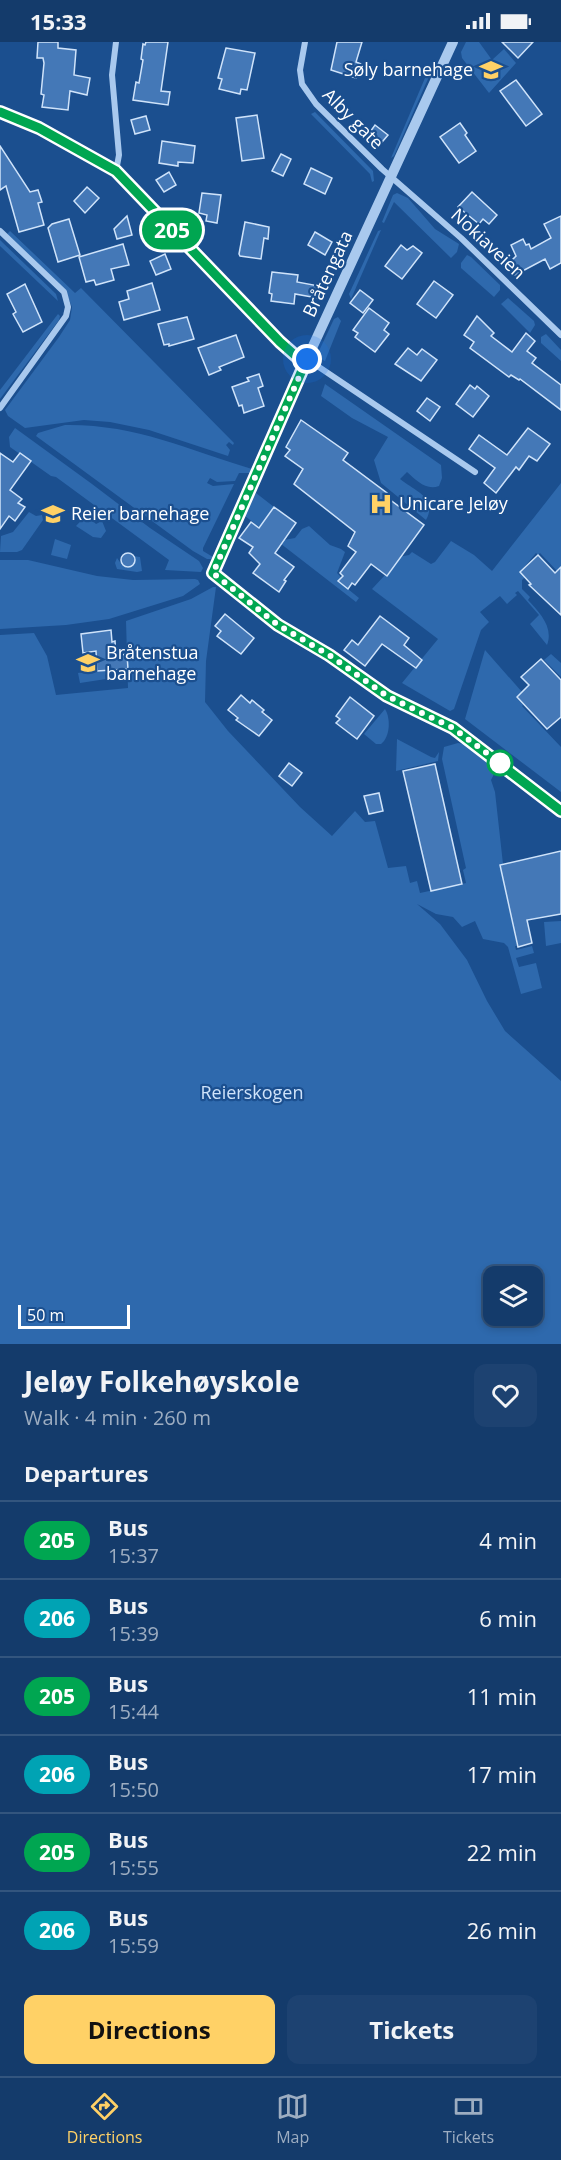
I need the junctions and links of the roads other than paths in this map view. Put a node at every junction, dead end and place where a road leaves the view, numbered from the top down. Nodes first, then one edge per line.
1 (116, 42) edge
2 (305, 42) edge
3 (453, 42) edge
4 (0, 112) edge
5 (116, 171) junction
6 (391, 178) junction
7 (0, 231) edge
8 (561, 335) edge
9 (307, 359) junction
10 (0, 408) edge
11 (475, 472) dead end
12 (402, 704) joint
13 (561, 811) edge

1 - 5 street
2 - 6 street, Alby gate
3 - 6 street, Bråtengata
4 - 5 street
5 - 9 street
6 - 8 street, Nokiaveien
6 - 9 street, Bråtengata
7 - 10 street
9 - 11 street
9 - 12 street, Bråtengata
12 - 13 street

